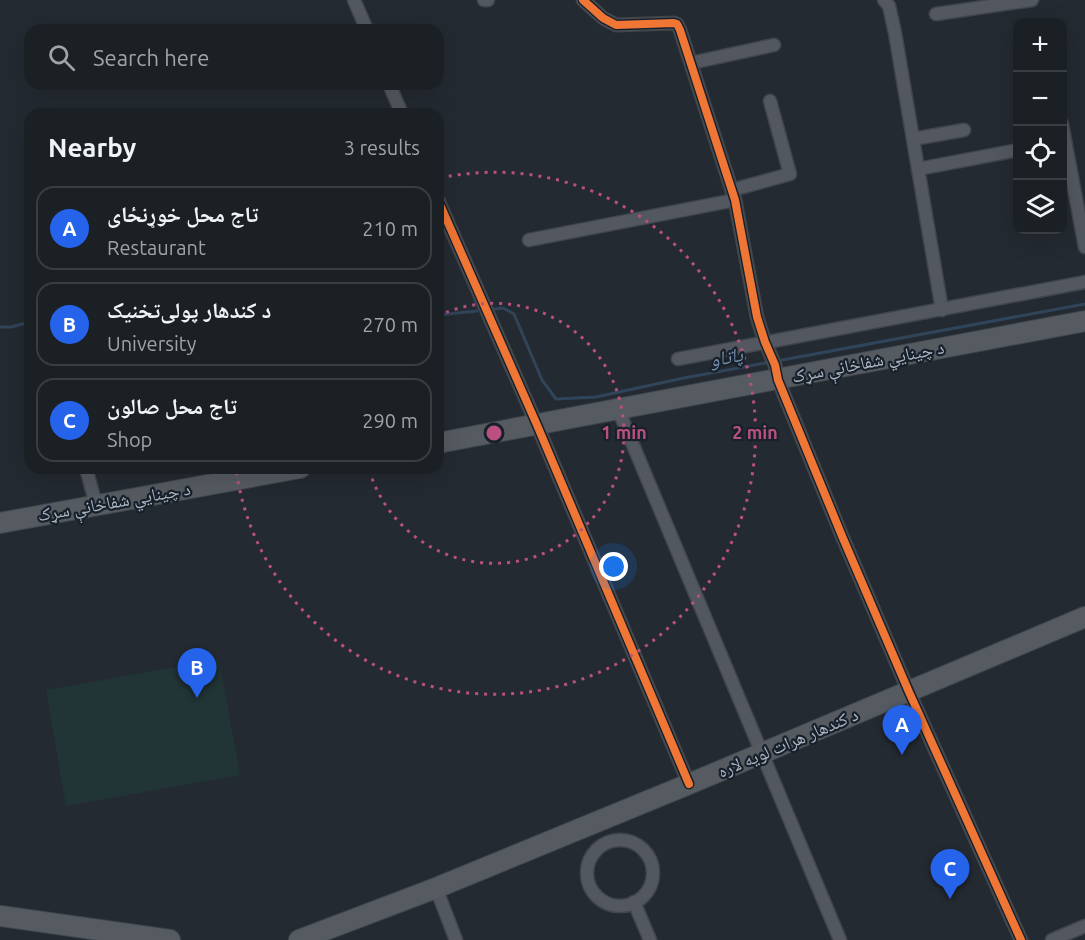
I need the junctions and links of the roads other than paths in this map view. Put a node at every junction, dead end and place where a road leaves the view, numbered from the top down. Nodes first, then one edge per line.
1 (354, 0) edge
2 (484, 0) edge
3 (489, 0) edge
4 (583, 0) edge
5 (884, 0) edge
6 (1032, 0) edge
7 (936, 14) dead end
8 (364, 24) edge
9 (774, 45) dead end
10 (691, 63) junction
11 (392, 90) edge
12 (770, 101) dead end
13 (399, 108) edge
14 (964, 129) dead end
15 (913, 139) junction
16 (1013, 151) edge
17 (1067, 154) edge
18 (918, 169) junction
19 (734, 195) junction
20 (444, 214) edge
21 (529, 240) dead end
22 (1085, 248) edge
23 (1085, 282) edge
24 (942, 310) junction
25 (1085, 321) edge
26 (767, 347) junction
27 (678, 359) dead end
28 (777, 372) junction
29 (618, 409) junction
30 (537, 425) junction
31 (444, 442) edge
32 (88, 474) edge
33 (267, 474) edge
34 (96, 505) junction
35 (0, 523) edge
36 (1085, 617) edge
37 (909, 692) junction
38 (762, 753) junction
39 (689, 784) junction
40 (598, 822) junction
41 (606, 843) junction
42 (436, 888) junction
43 (634, 903) junction
44 (0, 916) edge
45 (1085, 926) edge
46 (170, 940) edge
47 (299, 940) edge
48 (456, 940) edge
49 (650, 940) edge
50 (840, 940) edge
51 (1021, 940) edge
52 (1052, 940) edge

1 - 8 street
2 - 3 street
4 - 10 street
5 - 15 street
6 - 7 street
9 - 10 street
10 - 19 street
11 - 13 street
12 - 19 street
14 - 15 street
15 - 18 street
16 - 18 street
17 - 22 street
18 - 24 street
19 - 21 street
19 - 26 street
20 - 30 street
23 - 24 street
24 - 26 street
25 - 28 main road, د چينايي شفاخانې سړک
26 - 27 street
26 - 28 street
28 - 29 main road, د چينايي شفاخانې سړک
28 - 37 street
29 - 30 main road, د چينايي شفاخانې سړک
29 - 38 street
30 - 31 main road, د چينايي شفاخانې سړک
30 - 39 street
32 - 34 street
33 - 34 main road, د چينايي شفاخانې سړک
34 - 35 main road, د چينايي شفاخانې سړک
36 - 37 main road, د کندهار هرات لویه لاره
37 - 38 main road, د کندهار هرات لویه لاره
37 - 51 street
38 - 39 main road, د کندهار هرات لویه لاره
38 - 50 street
39 - 40 main road, د کندهار هرات لویه لاره
40 - 41 street
40 - 42 main road, د کندهار هرات لویه لاره
41 - 43 street
41 - 43 street
42 - 47 main road, د کندهار هرات لویه لاره
42 - 48 street
43 - 49 street
44 - 46 main road
45 - 52 street

